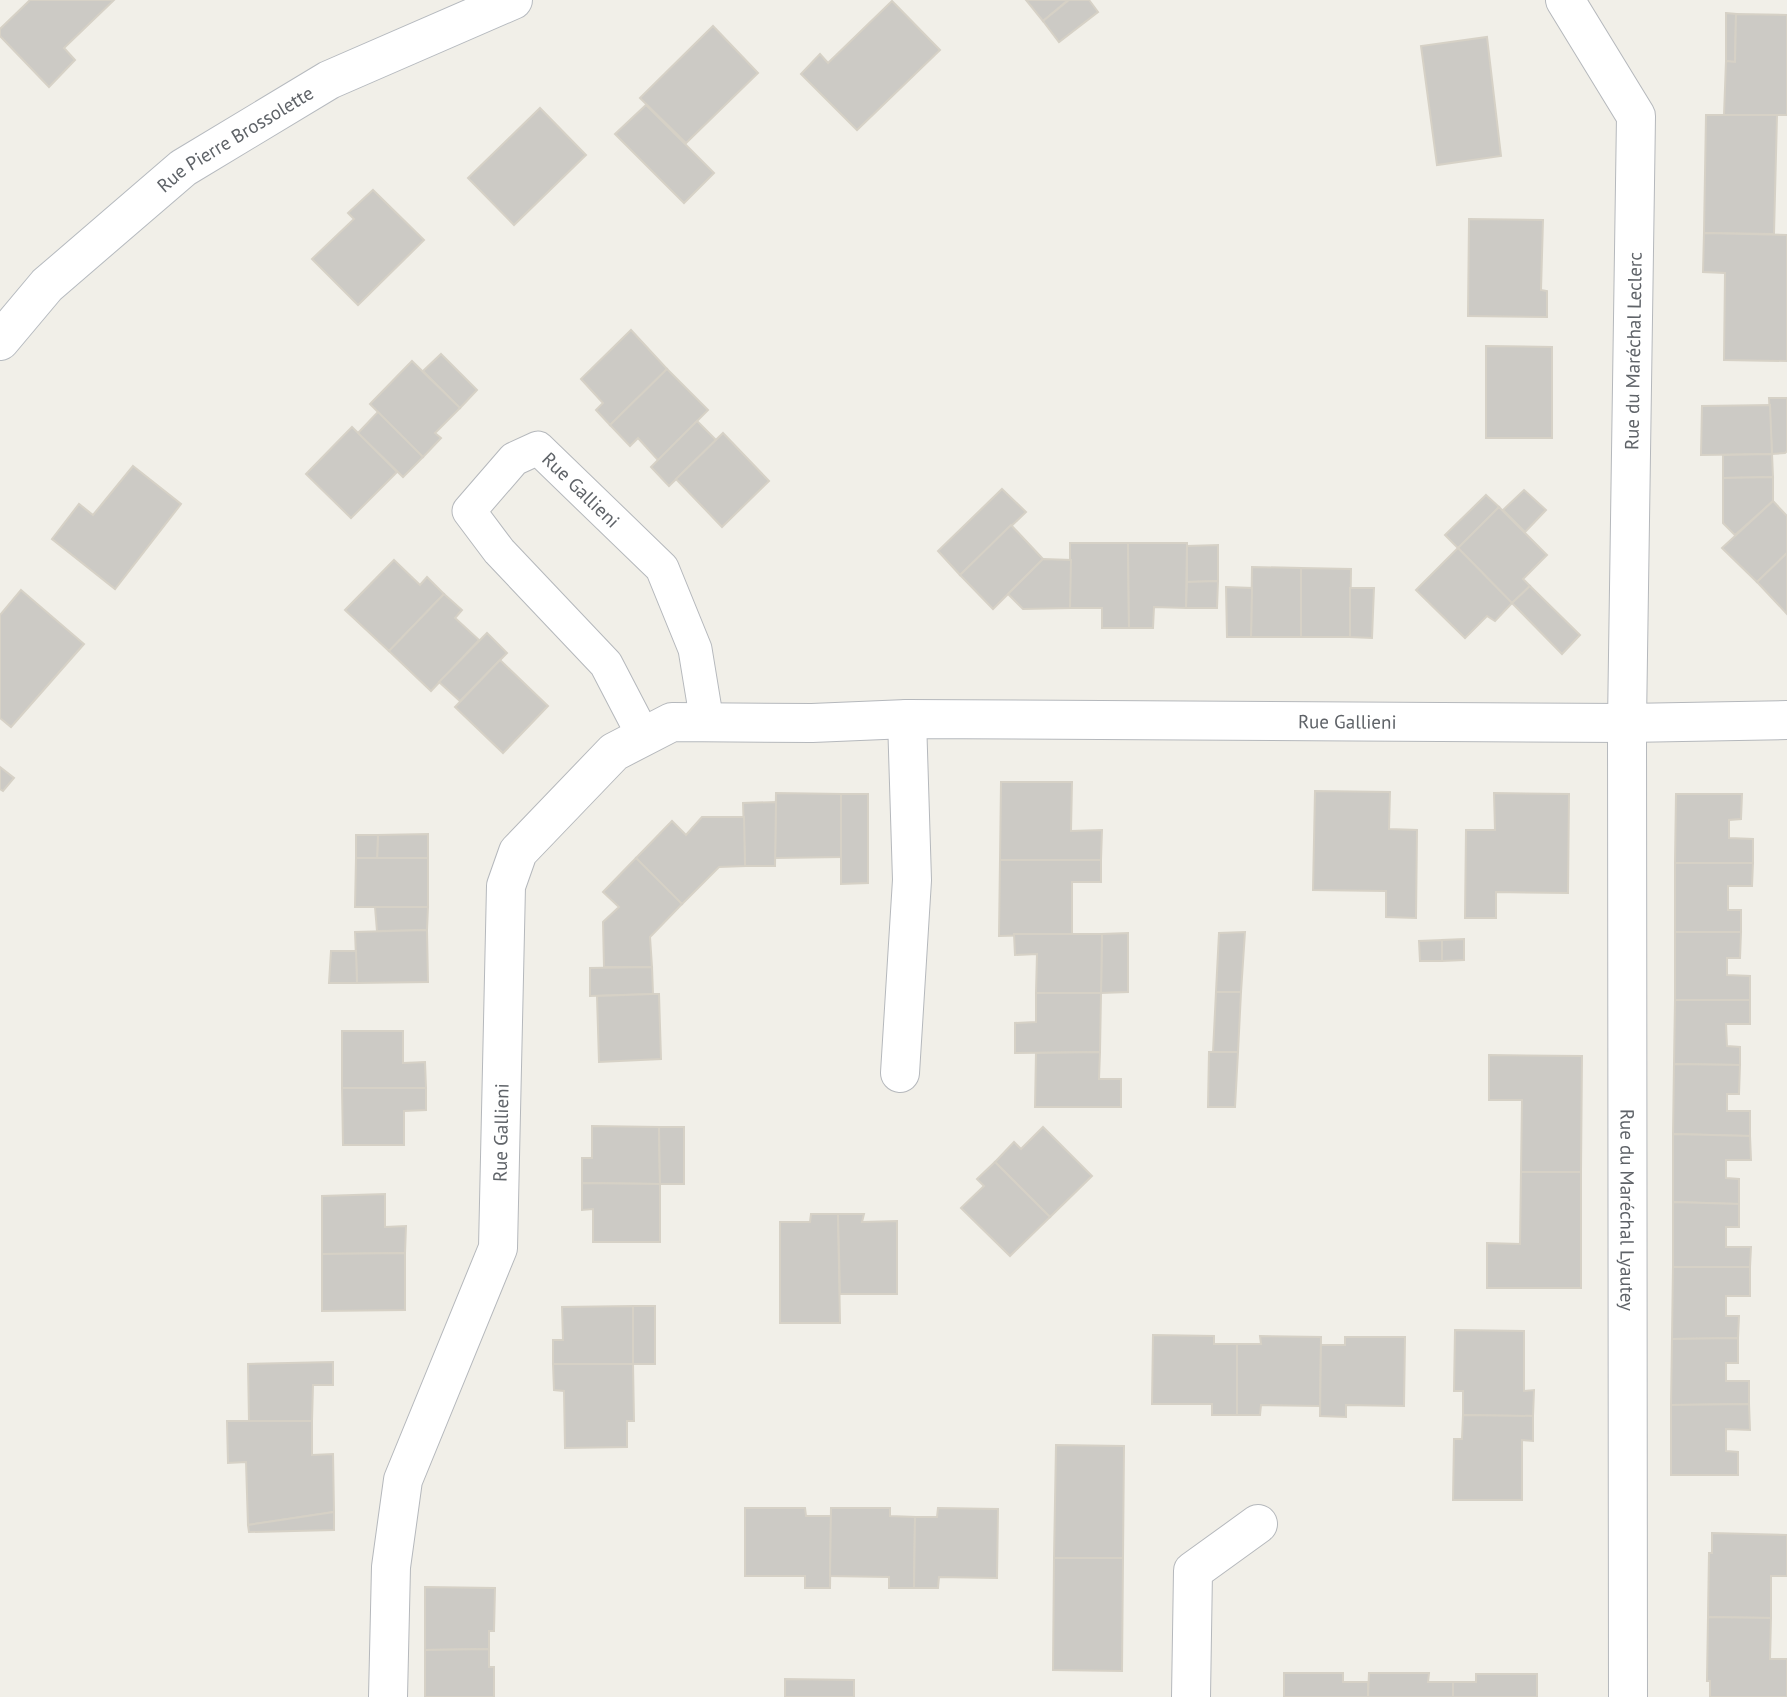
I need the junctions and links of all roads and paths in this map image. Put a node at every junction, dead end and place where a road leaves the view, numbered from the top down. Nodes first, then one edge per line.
1 (513, 0) edge
2 (1564, 0) edge
3 (0, 341) edge
4 (907, 719) junction
5 (1787, 720) edge
6 (708, 722) junction
7 (1627, 723) junction
8 (645, 737) junction
9 (900, 1073) dead end
10 (1258, 1524) dead end
11 (388, 1697) edge
12 (1191, 1697) edge
13 (1628, 1697) edge

1 - 3 street, Rue Pierre Brossolette
2 - 7 street, Rue du Maréchal Leclerc
4 - 6 street, Rue Gallieni
4 - 7 street, Rue Gallieni
4 - 9 street
5 - 7 street, Rue Gallieni
6 - 8 street, Rue Gallieni
6 - 8 lane, Rue Gallieni
7 - 13 street, Rue du Maréchal Lyautey
8 - 11 street, Rue Gallieni
10 - 12 street

